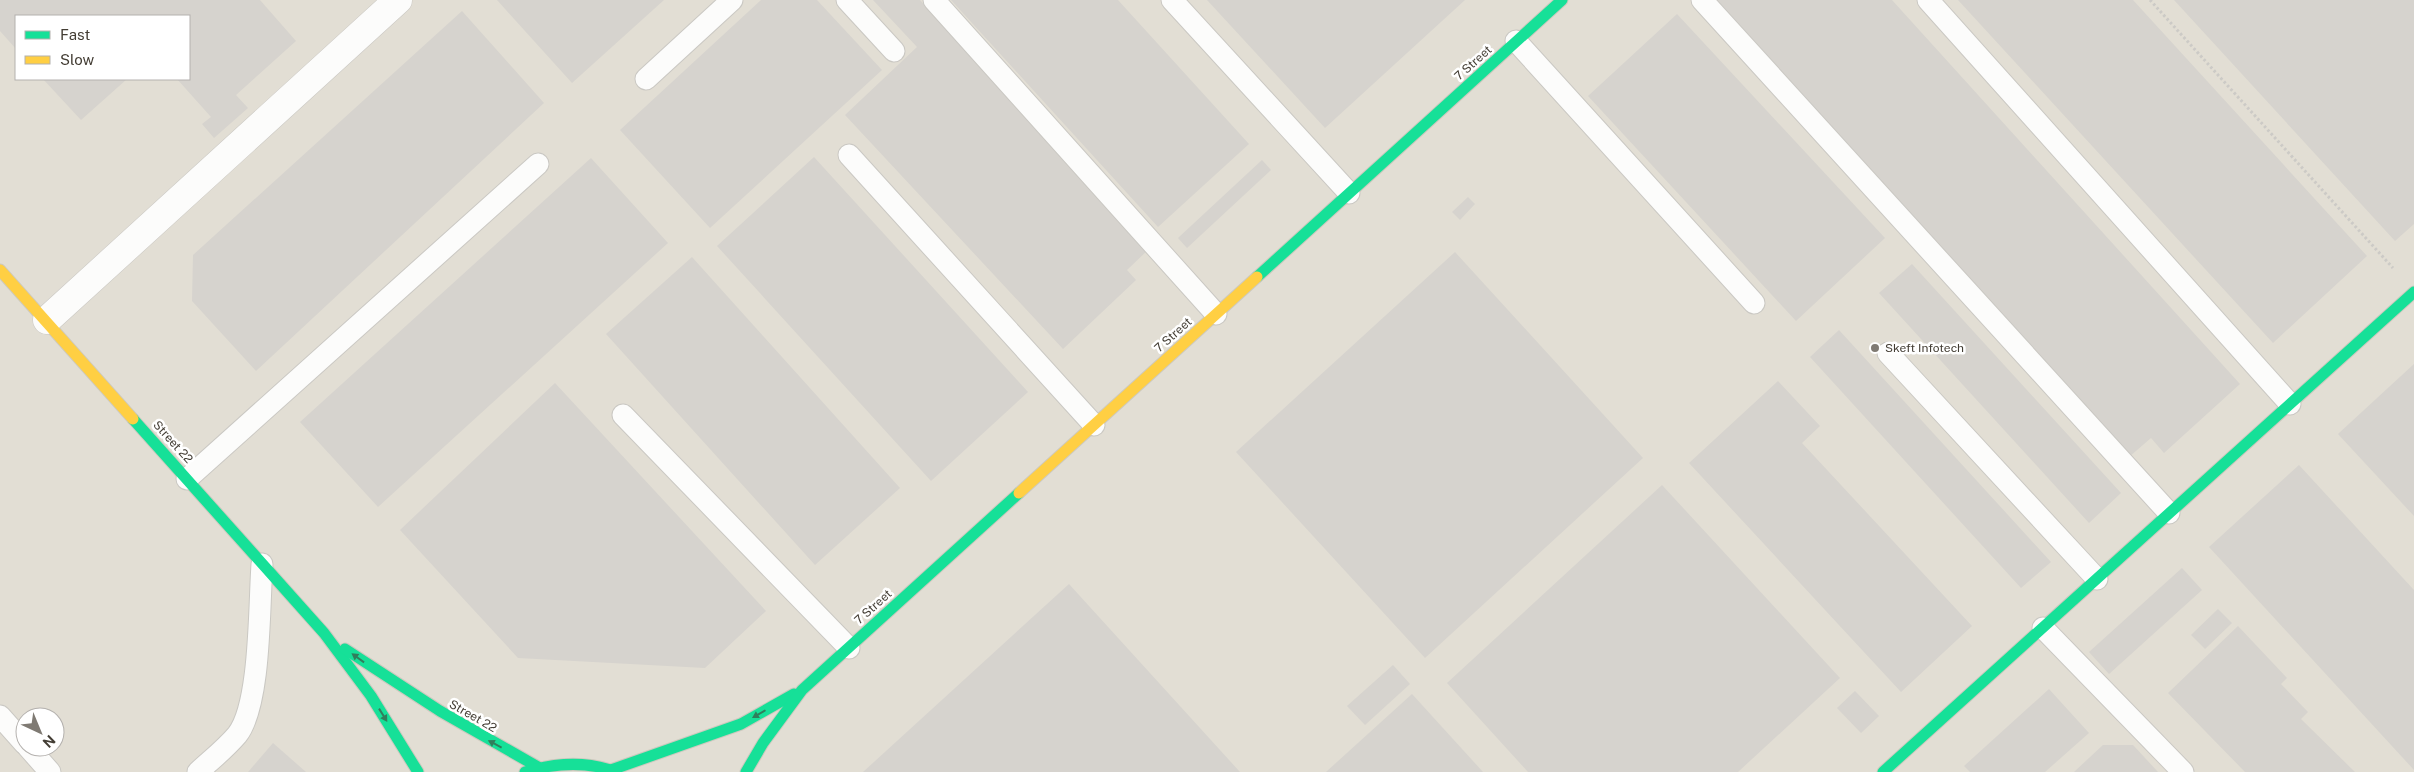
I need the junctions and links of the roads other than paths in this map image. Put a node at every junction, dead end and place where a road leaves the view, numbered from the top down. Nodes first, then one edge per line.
1 (398, 0) edge
2 (732, 0) edge
3 (847, 0) edge
4 (934, 0) edge
5 (1172, 0) edge
6 (1562, 0) edge
7 (1702, 0) edge
8 (1928, 0) edge
9 (1516, 41) junction
10 (894, 51) dead end
11 (646, 79) dead end
12 (849, 155) dead end
13 (538, 164) dead end
14 (1349, 193) junction
15 (0, 270) edge
16 (2414, 292) edge
17 (1754, 303) dead end
18 (1216, 314) junction
19 (46, 320) junction
20 (1888, 353) dead end
21 (2290, 404) junction
22 (623, 415) dead end
23 (1094, 425) junction
24 (187, 479) junction
25 (2169, 513) junction
26 (262, 564) junction
27 (2097, 579) junction
28 (2042, 628) junction
29 (324, 633) junction
30 (849, 648) junction
31 (802, 690) junction
32 (0, 716) edge
33 (15, 733) edge
34 (37, 757) edge
35 (538, 767) junction
36 (614, 771) edge
37 (50, 772) edge
38 (198, 772) edge
39 (418, 772) edge
40 (525, 772) edge
41 (746, 772) edge
42 (1883, 772) edge
43 (2182, 772) edge

1 - 19 street
2 - 11 lane
3 - 10 lane
4 - 18 lane
5 - 14 lane
6 - 9 street, 7 Street
7 - 25 lane
8 - 21 lane
9 - 14 street, 7 Street
9 - 17 lane
12 - 23 lane
13 - 24 lane
14 - 18 street, 7 Street
15 - 19 street, Street 22
16 - 21 street
18 - 23 street, 7 Street
19 - 24 street, Street 22
20 - 27 lane
21 - 25 street
22 - 30 lane
23 - 30 street, 7 Street
24 - 26 street, Street 22
25 - 27 street
26 - 29 street, Street 22
26 - 38 lane
27 - 28 street
28 - 42 street
28 - 43 lane
35 -> 29 street, Street 22
29 -> 39 street, Street 22
30 - 31 street, 7 Street
31 -> 36 street, 7 Street
31 - 41 street, 7 Street
32 - 33 lane
34 - 37 lane
35 - 36 street
35 - 40 street

